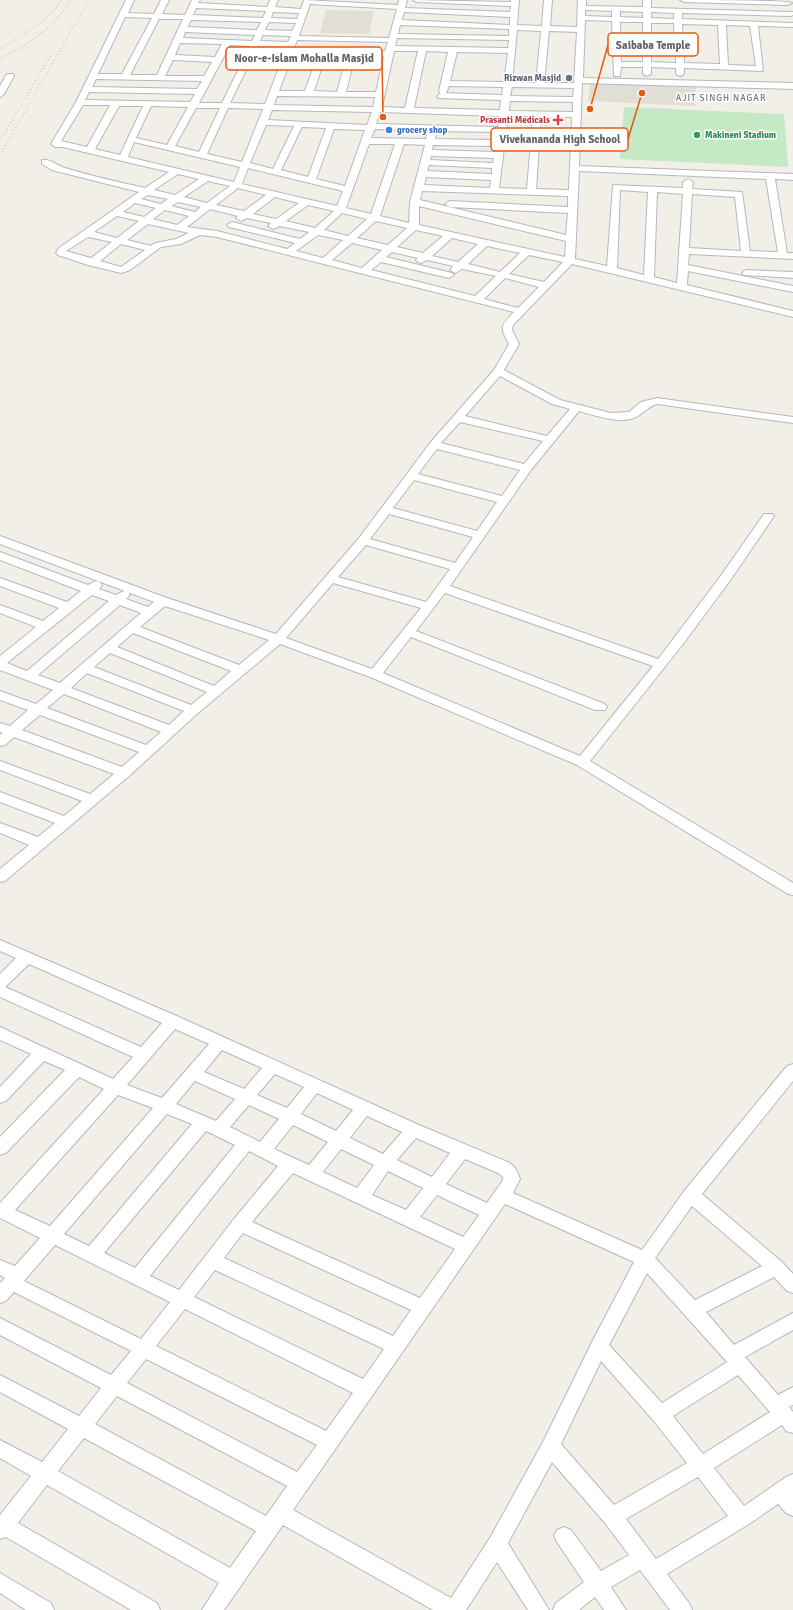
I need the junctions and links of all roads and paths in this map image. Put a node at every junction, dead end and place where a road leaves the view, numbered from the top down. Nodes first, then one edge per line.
1 (130, 0) edge
2 (165, 0) edge
3 (274, 0) edge
4 (417, 0) edge
5 (437, 0) edge
6 (548, 0) edge
7 (616, 0) edge
8 (647, 0) edge
9 (678, 0) edge
10 (684, 0) edge
11 (308, 1) edge
12 (467, 1) edge
13 (515, 2) edge
14 (788, 2) edge
15 (194, 3) edge
16 (581, 4) edge
17 (402, 6) edge
18 (270, 9) junction
19 (616, 9) junction
20 (646, 10) junction
21 (678, 11) junction
22 (304, 12) junction
23 (435, 12) junction
24 (790, 14) junction
25 (123, 15) junction
26 (514, 15) junction
27 (157, 16) junction
28 (188, 17) junction
29 (581, 18) junction
30 (266, 20) junction
31 (301, 20) junction
32 (616, 20) junction
33 (646, 20) junction
34 (397, 22) junction
35 (679, 22) junction
36 (722, 23) junction
37 (433, 24) junction
38 (754, 24) junction
39 (513, 27) junction
40 (793, 27) edge
41 (544, 28) junction
42 (182, 29) junction
43 (580, 30) junction
44 (260, 32) junction
45 (513, 38) junction
46 (177, 40) junction
47 (227, 42) junction
48 (293, 42) junction
49 (255, 44) junction
50 (391, 45) junction
51 (173, 49) junction
52 (422, 49) junction
53 (453, 50) junction
54 (222, 51) junction
55 (323, 51) junction
56 (512, 51) junction
57 (352, 52) junction
58 (169, 57) junction
59 (218, 60) junction
60 (617, 64) junction
61 (646, 65) junction
62 (679, 66) junction
63 (724, 67) junction
64 (760, 69) junction
65 (10, 76) dead end
66 (93, 76) junction
67 (125, 77) junction
68 (160, 78) junction
69 (208, 79) junction
70 (617, 81) junction
71 (647, 82) junction
72 (445, 83) junction
73 (578, 83) junction
74 (680, 83) junction
75 (508, 85) junction
76 (762, 85) junction
77 (540, 86) junction
78 (793, 86) edge
79 (86, 89) junction
80 (201, 92) junction
81 (274, 93) junction
82 (309, 93) junction
83 (0, 94) edge
84 (341, 94) junction
85 (380, 95) junction
86 (441, 96) junction
87 (506, 98) junction
88 (577, 100) junction
89 (80, 102) junction
90 (116, 103) junction
91 (148, 104) junction
92 (194, 105) junction
93 (225, 106) junction
94 (269, 107) junction
95 (376, 110) junction
96 (409, 111) junction
97 (439, 111) junction
98 (504, 113) junction
99 (537, 114) junction
100 (576, 115) junction
101 (263, 122) junction
102 (298, 124) junction
103 (331, 126) junction
104 (370, 127) junction
105 (433, 128) junction
106 (502, 130) junction
107 (131, 139) junction
108 (365, 141) junction
109 (400, 142) junction
110 (430, 142) junction
111 (500, 143) junction
112 (170, 148) junction
113 (89, 151) junction
114 (202, 154) junction
115 (499, 155) junction
116 (426, 158) junction
117 (122, 159) junction
118 (45, 162) dead end
119 (246, 164) junction
120 (497, 166) junction
121 (574, 168) junction
122 (176, 170) junction
123 (616, 170) junction
124 (276, 171) junction
125 (422, 174) junction
126 (688, 174) junction
127 (770, 176) junction
128 (793, 177) edge
129 (207, 178) junction
130 (496, 178) junction
131 (311, 180) junction
132 (237, 185) junction
133 (616, 187) junction
134 (419, 188) junction
135 (653, 189) junction
136 (348, 190) junction
137 (687, 190) junction
138 (494, 191) junction
139 (145, 192) junction
140 (531, 192) junction
141 (573, 193) junction
142 (273, 194) junction
143 (177, 198) junction
144 (133, 200) junction
145 (306, 202) junction
146 (415, 202) junction
147 (208, 206) junction
148 (163, 208) junction
149 (341, 209) junction
150 (572, 210) junction
151 (114, 213) junction
152 (196, 215) junction
153 (245, 215) junction
154 (375, 217) junction
155 (535, 219) junction
156 (146, 220) junction
157 (278, 223) junction
158 (232, 225) junction
159 (414, 227) junction
160 (179, 228) junction
161 (198, 232) junction
162 (264, 232) junction
163 (316, 232) junction
164 (86, 233) junction
165 (217, 234) junction
166 (451, 234) junction
167 (350, 240) junction
168 (571, 240) junction
169 (118, 241) junction
170 (252, 242) junction
171 (301, 242) junction
172 (486, 242) junction
173 (152, 249) junction
174 (388, 249) junction
175 (527, 251) junction
176 (289, 252) junction
177 (684, 252) junction
178 (746, 254) junction
179 (425, 256) junction
180 (788, 256) edge
181 (378, 258) junction
182 (326, 261) junction
183 (570, 261) junction
184 (90, 263) junction
185 (460, 265) junction
186 (414, 266) junction
187 (683, 267) junction
188 (612, 270) junction
189 (363, 272) junction
190 (715, 274) junction
191 (449, 275) junction
192 (503, 275) junction
193 (793, 275) edge
194 (649, 280) junction
195 (399, 281) junction
196 (545, 285) junction
197 (682, 288) junction
198 (434, 289) junction
199 (793, 289) edge
200 (477, 300) junction
201 (520, 311) junction
202 (793, 314) edge
203 (498, 371) junction
204 (576, 408) junction
205 (458, 418) junction
206 (793, 420) edge
207 (550, 440) junction
208 (434, 445) junction
209 (528, 468) junction
210 (411, 476) junction
211 (504, 500) junction
212 (386, 510) junction
213 (768, 516) dead end
214 (479, 534) junction
215 (0, 540) edge
216 (363, 541) junction
217 (0, 556) edge
218 (456, 567) junction
219 (104, 578) junction
220 (331, 579) junction
221 (0, 582) edge
222 (443, 588) junction
223 (132, 589) junction
224 (90, 590) junction
225 (118, 600) junction
226 (163, 600) junction
227 (428, 606) junction
228 (68, 607) junction
229 (0, 609) edge
230 (149, 612) junction
231 (45, 626) junction
232 (131, 628) junction
233 (408, 632) junction
234 (278, 639) junction
235 (108, 648) junction
236 (0, 664) edge
237 (660, 664) junction
238 (85, 668) junction
239 (240, 670) junction
240 (375, 674) junction
241 (29, 676) junction
242 (61, 689) junction
243 (216, 691) junction
244 (0, 695) edge
245 (600, 706) dead end
246 (38, 710) junction
247 (193, 710) junction
248 (6, 729) edge
249 (170, 730) junction
250 (0, 742) edge
251 (148, 751) junction
252 (582, 762) junction
253 (0, 765) edge
254 (124, 773) junction
255 (0, 796) edge
256 (92, 800) junction
257 (65, 822) junction
258 (0, 828) edge
259 (41, 844) junction
260 (3, 870) edge
261 (793, 890) edge
262 (0, 946) edge
263 (26, 958) junction
264 (0, 983) edge
265 (0, 991) edge
266 (173, 1021) junction
267 (0, 1034) edge
268 (220, 1042) junction
269 (43, 1052) junction
270 (144, 1054) junction
271 (272, 1067) junction
272 (76, 1069) junction
273 (793, 1070) edge
274 (194, 1074) junction
275 (314, 1086) junction
276 (116, 1087) junction
277 (0, 1097) edge
278 (246, 1097) junction
279 (165, 1105) junction
280 (364, 1108) junction
281 (289, 1116) junction
282 (212, 1126) junction
283 (413, 1130) junction
284 (337, 1140) junction
285 (246, 1143) junction
286 (0, 1148) edge
287 (462, 1150) junction
288 (263, 1151) junction
289 (385, 1163) junction
290 (290, 1164) junction
291 (312, 1174) junction
292 (434, 1186) junction
293 (502, 1195) junction
294 (691, 1195) junction
295 (361, 1196) junction
296 (1, 1211) edge
297 (491, 1213) junction
298 (408, 1220) junction
299 (240, 1224) junction
300 (52, 1236) junction
301 (467, 1247) junction
302 (92, 1255) junction
303 (646, 1259) junction
304 (212, 1260) junction
305 (0, 1267) edge
306 (776, 1267) junction
307 (138, 1278) junction
308 (10, 1285) edge
309 (793, 1286) edge
310 (182, 1300) junction
311 (422, 1307) junction
312 (692, 1310) junction
313 (793, 1321) edge
314 (0, 1326) edge
315 (396, 1346) junction
316 (599, 1346) junction
317 (143, 1349) junction
318 (736, 1359) junction
319 (0, 1383) edge
320 (114, 1385) junction
321 (366, 1390) junction
322 (793, 1395) edge
323 (660, 1414) junction
324 (784, 1415) edge
325 (81, 1428) junction
326 (330, 1442) junction
327 (550, 1446) junction
328 (0, 1448) edge
329 (702, 1465) junction
330 (44, 1474) junction
331 (301, 1484) junction
332 (787, 1488) edge
333 (793, 1507) edge
334 (612, 1516) junction
335 (742, 1518) junction
336 (276, 1520) junction
337 (2, 1527) edge
338 (564, 1536) dead end
339 (497, 1544) junction
340 (648, 1565) junction
341 (233, 1580) junction
342 (0, 1582) edge
343 (597, 1584) junction
344 (44, 1610) edge
345 (150, 1610) edge
346 (212, 1610) edge
347 (452, 1610) edge
348 (455, 1610) edge
349 (539, 1610) edge
350 (563, 1610) edge
351 (616, 1610) edge
352 (682, 1610) edge

1 - 25 street
2 - 27 street
3 - 18 street
4 - 5 street
5 - 12 street
5 - 23 street
6 - 41 street
7 - 19 street
8 - 20 street
9 - 21 street
10 - 14 street
11 - 17 street
11 - 22 street
12 - 13 street
13 - 26 street
14 - 24 street
15 - 18 street
15 - 28 street
16 - 19 street
16 - 29 street
17 - 23 street
17 - 34 street
18 - 22 street
18 - 30 street
19 - 20 street
19 - 32 street
20 - 21 street
20 - 33 street
21 - 24 street
21 - 35 street
22 - 31 street
23 - 26 street
23 - 37 street
24 - 40 street
25 - 27 street
25 - 66 street
26 - 39 street
27 - 28 street
27 - 67 street
28 - 30 street
28 - 42 street
29 - 32 street
29 - 43 street
30 - 31 street
30 - 44 street
31 - 48 street
32 - 33 street
32 - 60 street
33 - 35 street
33 - 61 street
34 - 37 street
34 - 50 street
35 - 36 street
35 - 62 street
36 - 38 street
36 - 63 street
37 - 39 street
38 - 40 street
38 - 64 street
39 - 41 street
39 - 45 street
41 - 43 street
41 - 77 street
42 - 44 street
42 - 46 street
43 - 73 street
44 - 48 street
44 - 49 street
45 - 50 street
45 - 56 street
46 - 47 street
46 - 51 street
47 - 49 street
47 - 54 street
48 - 49 street
48 - 50 street
48 - 55 street
48 - 81 street
49 - 93 street
50 - 52 street
50 - 57 street
50 - 85 street
51 - 54 street
51 - 58 street
52 - 53 street
52 - 96 street
53 - 56 street
53 - 72 street
54 - 59 street
55 - 57 street
55 - 82 street
56 - 75 street
57 - 84 street
58 - 59 street
58 - 68 street
59 - 69 street
60 - 61 street
60 - 70 street
61 - 62 street
61 - 71 street
62 - 63 street
62 - 74 street
63 - 64 street
64 - 76 street
65 - 83 street
66 - 67 street
66 - 79 street
67 - 68 street
68 - 69 street
69 - 80 street
70 - 71 street
70 - 73 street
71 - 74 street
72 - 75 street
72 - 86 street
73 - 77 street
73 - 88 street
74 - 76 street
75 - 77 street
75 - 87 street
76 - 78 street
79 - 80 street
79 - 89 street
80 - 92 street
81 - 82 street
81 - 94 street
82 - 84 street
84 - 85 street
85 - 95 street
86 - 87 street
86 - 97 street
87 - 88 street
87 - 98 street
88 - 100 street
89 - 90 street
89 - 113 street
90 - 91 street
90 - 113 street
91 - 92 street
91 - 107 street
92 - 93 street
92 - 112 street
93 - 94 street
93 - 114 street
94 - 95 street
94 - 101 street
95 - 96 street
95 - 104 street
96 - 97 street
97 - 98 street
98 - 99 street
98 - 106 street
99 - 100 street
99 - 140 street
100 - 121 street
101 - 102 street
101 - 119 street
102 - 103 street
102 - 124 street
103 - 104 street
103 - 131 street
104 - 105 street
104 - 108 street
105 - 106 street
105 - 110 street
106 - 111 street
107 - 112 street
107 - 117 street
108 - 109 street
108 - 136 street
109 - 110 street
109 - 154 street
110 - 111 street
110 - 116 street
111 - 115 street
112 - 114 street
113 - 117 street
114 - 119 street
115 - 116 street
115 - 120 street
116 - 120 street
116 - 125 street
117 - 122 street
118 - 139 street
119 - 124 street
119 - 132 street
120 - 130 street
121 - 123 street
121 - 141 street
122 - 129 street
122 - 139 street
123 - 126 street
123 - 133 street
124 - 131 street
125 - 130 street
125 - 134 street
126 - 127 street
126 - 137 street
127 - 128 street
127 - 180 street
129 - 132 street
129 - 143 street
130 - 138 street
131 - 136 street
132 - 142 street
132 - 147 street
133 - 135 street
133 - 188 street
134 - 138 street
134 - 146 street
135 - 137 street
135 - 194 street
136 - 149 street
137 - 177 street
137 - 178 street
138 - 140 street
139 - 143 street
139 - 144 street
140 - 141 street
141 - 150 street
142 - 145 street
142 - 153 street
143 - 147 street
143 - 148 street
144 - 148 street
144 - 151 street
145 - 149 street
145 - 157 street
146 - 155 street
146 - 155 street
146 - 159 street
147 - 152 street
147 - 153 street
148 - 152 street
148 - 156 street
149 - 154 street
149 - 163 street
150 - 155 street
150 - 168 street
151 - 156 street
151 - 164 street
152 - 160 street
153 - 157 street
153 - 158 street
154 - 159 street
154 - 167 street
155 - 168 street
156 - 160 street
156 - 169 street
157 - 162 street
157 - 163 street
158 - 162 street
158 - 165 street
159 - 166 street
159 - 174 street
160 - 161 street
161 - 165 street
161 - 173 street
162 - 170 street
162 - 171 street
163 - 167 street
163 - 171 street
164 - 169 street
164 - 184 street
165 - 170 street
166 - 172 street
166 - 179 street
167 - 174 street
167 - 182 street
168 - 183 street
169 - 173 street
169 - 184 street
170 - 176 street
171 - 176 street
172 - 175 street
172 - 185 street
173 - 184 street
174 - 179 street
174 - 181 street
175 - 183 street
175 - 192 street
176 - 182 street
177 - 178 street
177 - 187 street
178 - 180 street
179 - 185 street
179 - 186 street
181 - 186 street
181 - 189 street
182 - 189 street
183 - 188 street
183 - 196 street
185 - 191 street
185 - 192 street
186 - 191 street
186 - 195 street
187 - 190 street
187 - 197 street
188 - 194 street
189 - 195 street
190 - 193 street
190 - 199 street
191 - 198 street
192 - 196 street
192 - 200 street
194 - 197 street
195 - 198 street
196 - 201 street
197 - 202 street
198 - 200 street
200 - 201 street
201 - 203 street
203 - 204 street
203 - 205 street
204 - 206 street
204 - 207 street
205 - 207 street
205 - 208 street
207 - 209 street
208 - 209 street
208 - 210 street
209 - 211 street
210 - 211 street
210 - 212 street
211 - 214 street
212 - 214 street
212 - 216 street
213 - 237 street
214 - 218 street
215 - 219 street
216 - 218 street
216 - 220 street
217 - 224 street
218 - 222 street
219 - 223 street
219 - 224 street
220 - 227 street
220 - 234 street
221 - 228 street
222 - 227 street
222 - 237 street
223 - 225 street
223 - 226 street
224 - 225 street
224 - 228 street
225 - 230 street
225 - 241 street
226 - 230 street
226 - 234 street
227 - 233 street
228 - 231 street
229 - 231 street
230 - 232 street
231 - 236 street
232 - 235 street
232 - 239 street
233 - 240 street
233 - 245 street
234 - 239 street
234 - 240 street
235 - 238 street
235 - 243 street
236 - 241 street
237 - 252 street
238 - 242 street
238 - 247 street
239 - 243 street
240 - 252 street
241 - 242 street
242 - 246 street
242 - 249 street
243 - 247 street
244 - 246 street
246 - 248 street
246 - 251 street
247 - 249 street
248 - 250 street
248 - 254 street
249 - 251 street
251 - 254 street
252 - 261 street
253 - 256 street
254 - 256 street
255 - 257 street
256 - 257 street
257 - 259 street
258 - 259 street
259 - 260 street
262 - 263 street
263 - 264 street
263 - 266 street
265 - 270 street
266 - 268 street
266 - 270 street
267 - 269 street
268 - 271 street
268 - 274 street
269 - 272 street
269 - 277 street
270 - 276 street
271 - 275 street
271 - 278 street
272 - 276 street
272 - 286 street
273 - 294 street
274 - 278 street
274 - 279 street
275 - 280 street
275 - 281 street
276 - 279 street
276 - 296 street
278 - 281 street
278 - 282 street
279 - 282 street
279 - 300 street
280 - 283 street
280 - 284 street
281 - 284 street
281 - 288 street
282 - 285 street
282 - 302 street
283 - 287 street
283 - 289 street
284 - 289 street
284 - 291 street
285 - 288 street
285 - 307 street
287 - 292 street
287 - 293 street
288 - 290 street
289 - 292 street
289 - 295 street
290 - 291 street
290 - 299 street
291 - 295 street
292 - 297 street
292 - 298 street
293 - 297 street
293 - 303 street
294 - 303 street
294 - 306 street
295 - 298 street
296 - 300 street
297 - 301 street
298 - 301 street
299 - 304 street
299 - 311 street
300 - 302 street
300 - 308 street
301 - 311 street
302 - 307 street
303 - 312 street
303 - 316 street
304 - 310 street
304 - 315 street
305 - 308 street
306 - 309 street
306 - 312 street
307 - 310 street
308 - 317 street
310 - 317 street
310 - 321 street
311 - 315 street
312 - 318 street
313 - 318 street
314 - 320 street
315 - 321 street
316 - 323 street
316 - 327 street
317 - 320 street
317 - 326 street
318 - 323 street
318 - 324 street
319 - 325 street
320 - 325 street
320 - 331 street
321 - 326 street
322 - 324 street
323 - 329 street
324 - 329 street
325 - 330 street
325 - 336 street
326 - 331 street
327 - 334 street
327 - 339 street
328 - 330 street
329 - 334 street
329 - 335 street
330 - 337 street
330 - 341 street
331 - 336 street
332 - 333 street
332 - 335 street
334 - 340 street
335 - 340 street
336 - 341 street
336 - 347 street
337 - 345 street
338 - 343 street
339 - 348 street
339 - 349 street
340 - 343 street
340 - 352 street
341 - 346 street
342 - 344 street
343 - 350 street
343 - 351 street

